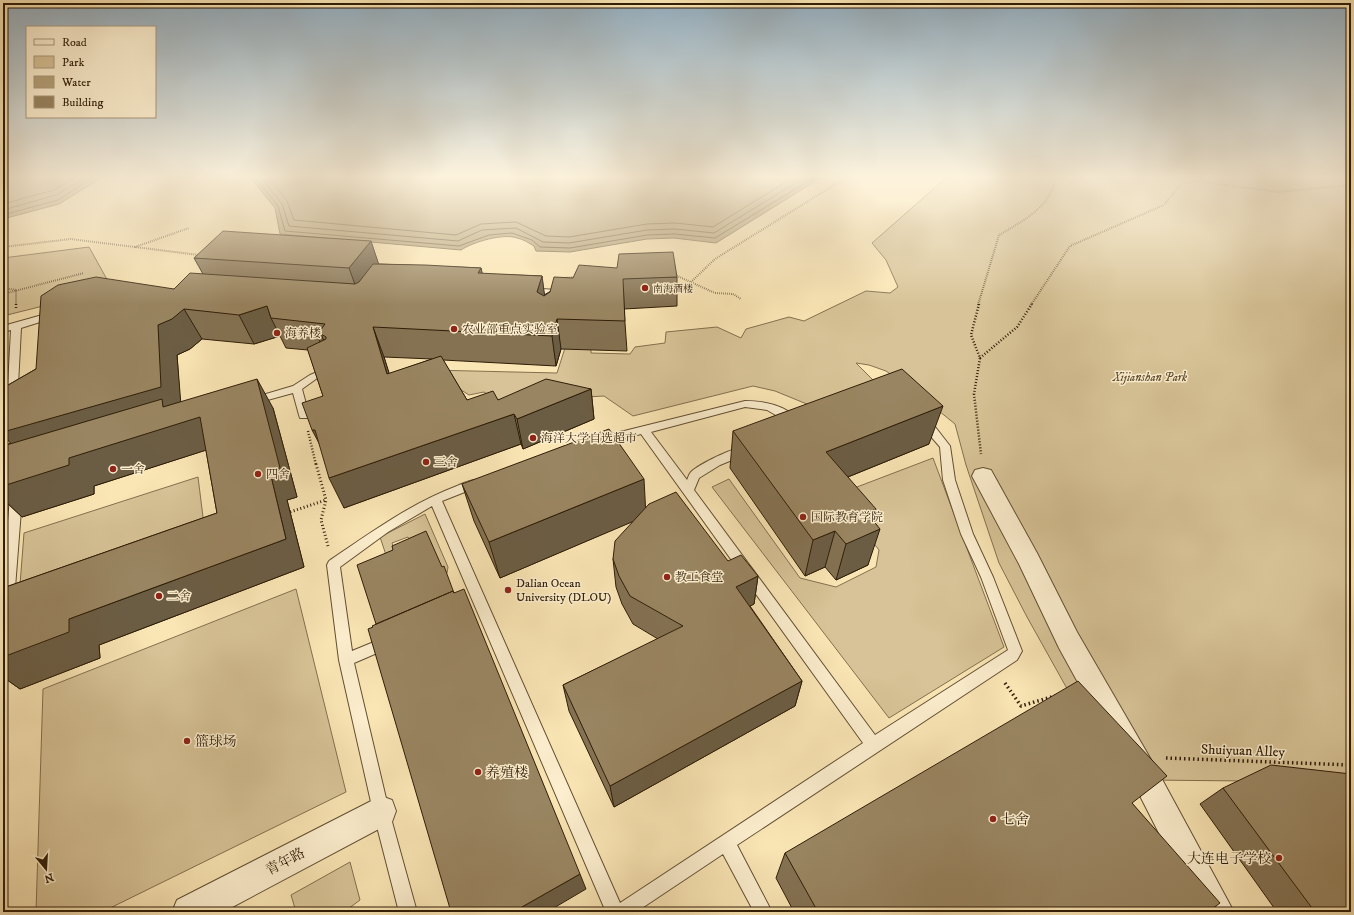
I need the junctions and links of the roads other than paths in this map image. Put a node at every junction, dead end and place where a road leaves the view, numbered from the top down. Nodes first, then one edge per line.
1 (516, 291) edge
2 (552, 307) edge
3 (59, 313) edge
4 (16, 326) junction
5 (3, 329) edge
6 (333, 368) edge
7 (297, 388) junction
8 (244, 404) edge
9 (917, 411) edge
10 (304, 415) edge
11 (3, 417) edge
12 (643, 429) junction
13 (786, 432) edge
14 (758, 444) edge
15 (585, 445) edge
16 (983, 476) road end
17 (487, 478) edge
18 (17, 487) edge
19 (688, 490) junction
20 (435, 499) junction
21 (480, 602) junction
22 (466, 608) edge
23 (7, 612) edge
24 (396, 638) edge
25 (346, 660) junction
26 (873, 745) junction
27 (381, 811) junction
28 (726, 842) junction
29 (189, 912) edge
30 (408, 912) edge
31 (615, 912) edge
32 (621, 912) edge
33 (763, 912) edge
34 (1217, 912) edge

1 - 2 lane
3 - 4 lane
4 - 5 lane
4 - 11 lane
6 - 7 lane
7 - 8 lane
7 - 10 lane
9 - 26 lane
12 - 13 lane
12 - 15 lane
12 - 19 lane
14 - 19 lane
16 - 34 street
17 - 20 lane
18 - 23 lane
19 - 26 lane
20 - 21 lane
20 - 25 lane
21 - 22 lane
21 - 31 lane
24 - 25 lane
25 - 27 lane
26 - 28 lane
27 - 29 street, 青年路
27 - 30 lane
28 - 32 lane
28 - 33 lane

